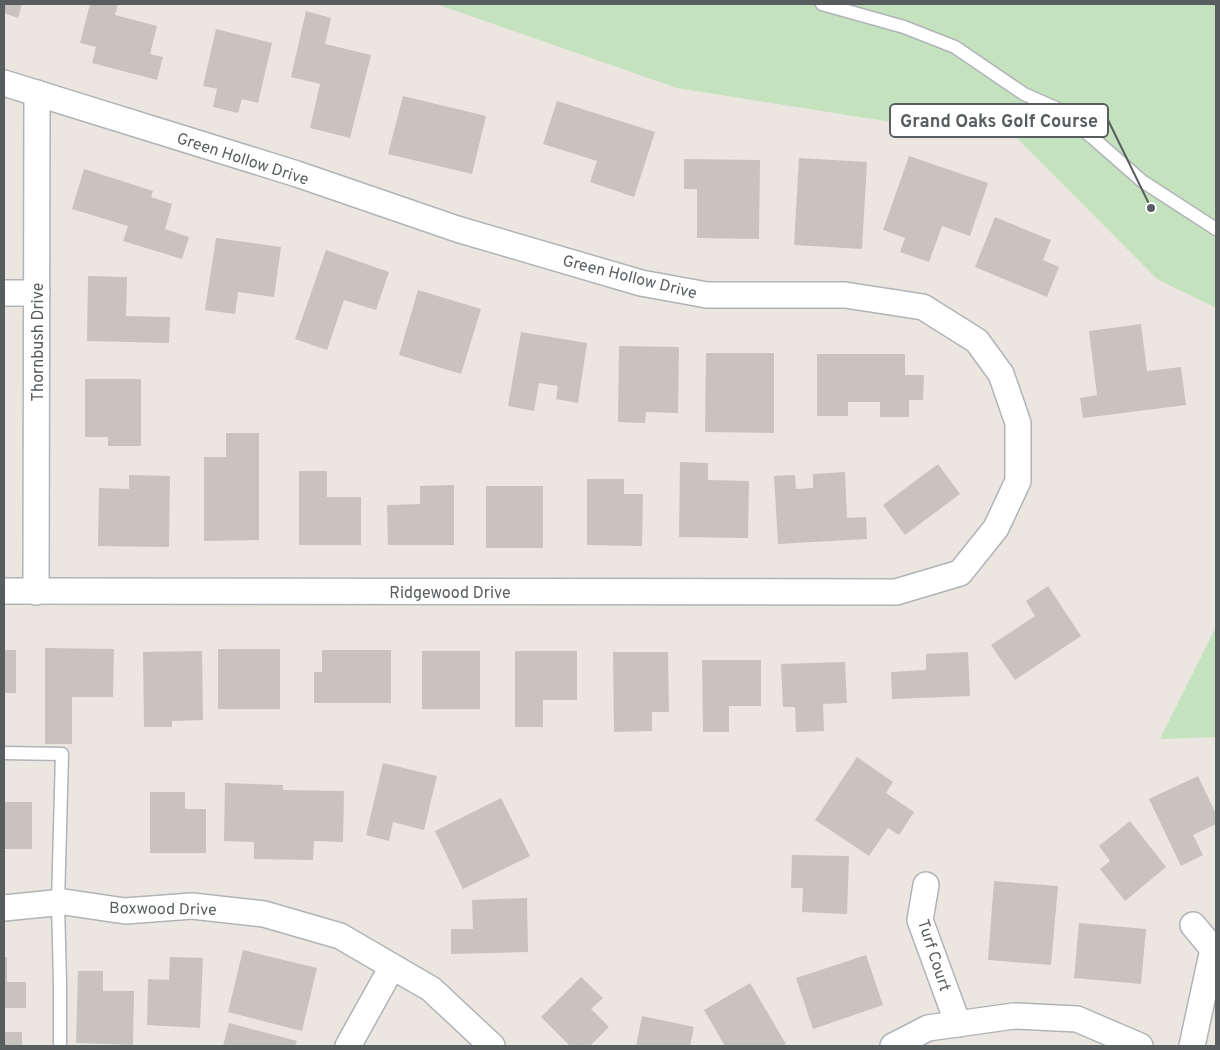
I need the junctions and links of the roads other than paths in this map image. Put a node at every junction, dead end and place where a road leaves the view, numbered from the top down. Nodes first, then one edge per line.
1 (822, 4) edge
2 (4, 83) edge
3 (37, 93) junction
4 (1216, 229) edge
5 (4, 292) edge
6 (37, 293) junction
7 (4, 591) edge
8 (36, 592) junction
9 (896, 592) joint
10 (4, 753) edge
11 (926, 885) dead end
12 (58, 903) junction
13 (4, 908) edge
14 (1193, 925) dead end
15 (392, 967) junction
16 (958, 1024) junction
17 (60, 1046) edge
18 (348, 1046) edge
19 (492, 1046) edge
20 (892, 1046) edge
21 (1140, 1046) edge
22 (1192, 1046) edge

1 - 4 lane
2 - 3 street, Green Hollow Drive
3 - 6 street, Thornbush Drive
3 - 9 street, Green Hollow Drive
5 - 6 street
6 - 8 street, Thornbush Drive
7 - 8 street, Ridgewood Drive
8 - 9 street, Ridgewood Drive
10 - 12 lane
11 - 16 street, Turf Court
12 - 13 street, Boxwood Drive
12 - 15 street, Boxwood Drive
12 - 17 lane
14 - 22 street
15 - 18 street
15 - 19 street, Boxwood Drive
16 - 20 street
16 - 21 street

